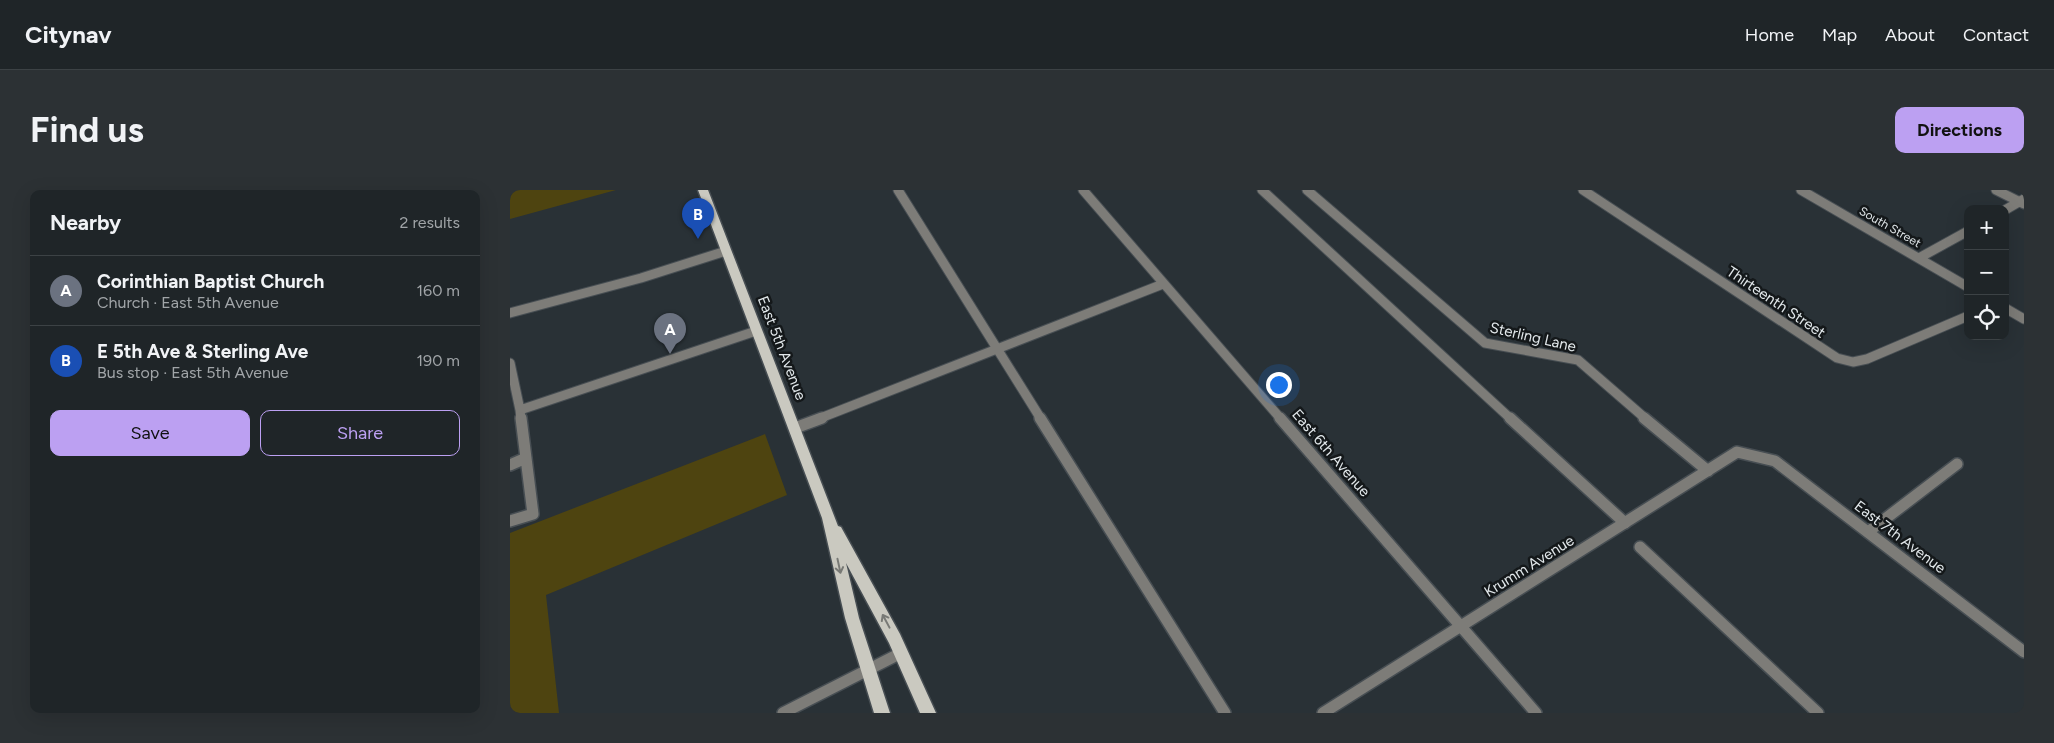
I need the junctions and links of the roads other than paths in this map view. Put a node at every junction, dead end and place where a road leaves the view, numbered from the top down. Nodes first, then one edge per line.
1 (703, 190) edge
2 (898, 190) edge
3 (1083, 190) edge
4 (1262, 190) edge
5 (1307, 190) edge
6 (1583, 190) edge
7 (1800, 190) edge
8 (1996, 190) edge
9 (2023, 202) edge
10 (2009, 208) edge
11 (1964, 233) edge
12 (726, 251) junction
13 (1919, 258) junction
14 (1163, 284) junction
15 (1964, 284) edge
16 (2009, 310) edge
17 (510, 313) edge
18 (1964, 318) edge
19 (2024, 319) edge
20 (756, 331) junction
21 (997, 349) junction
22 (510, 363) edge
23 (511, 381) edge
24 (520, 410) junction
25 (795, 428) junction
26 (1753, 454) joint
27 (526, 458) junction
28 (510, 464) edge
29 (1957, 464) dead end
30 (1708, 471) junction
31 (829, 518) junction
32 (510, 521) edge
33 (1625, 523) junction
34 (1868, 532) junction
35 (1640, 547) dead end
36 (1462, 625) junction
37 (2024, 652) edge
38 (901, 653) junction
39 (868, 669) junction
40 (782, 713) edge
41 (882, 713) edge
42 (928, 713) edge
43 (1225, 713) edge
44 (1323, 713) edge
45 (1536, 713) edge
46 (1818, 713) edge

1 - 12 main road, East 5th Avenue
2 - 21 street
3 - 14 street, East 6th Avenue
4 - 33 street
5 - 30 street, Sterling Lane
6 - 18 street, Thirteenth Street
7 - 13 street, South Street
8 - 9 street
9 - 10 street
11 - 13 street
12 - 17 street
12 - 20 main road, East 5th Avenue
13 - 15 street, South Street
14 - 21 street
14 - 36 street, East 6th Avenue
16 - 19 street
20 - 24 street
20 - 25 main road, East 5th Avenue
21 - 25 street
21 - 43 street
22 - 23 street
23 - 24 street
24 - 27 street
25 - 31 main road, East 5th Avenue
26 - 30 street, Krumm Avenue
26 - 34 street, East 7th Avenue
27 - 28 street
27 - 32 street
29 - 34 street
30 - 33 street, Krumm Avenue
38 -> 31 main road, East 5th Avenue
31 -> 39 main road, East 5th Avenue
33 - 36 street, Krumm Avenue
34 - 37 street, East 7th Avenue
35 - 46 street
36 - 44 street, Krumm Avenue
36 - 45 street, East 6th Avenue
38 - 39 street
38 - 42 main road, East 5th Avenue
39 - 40 street
39 - 41 main road, East 5th Avenue

